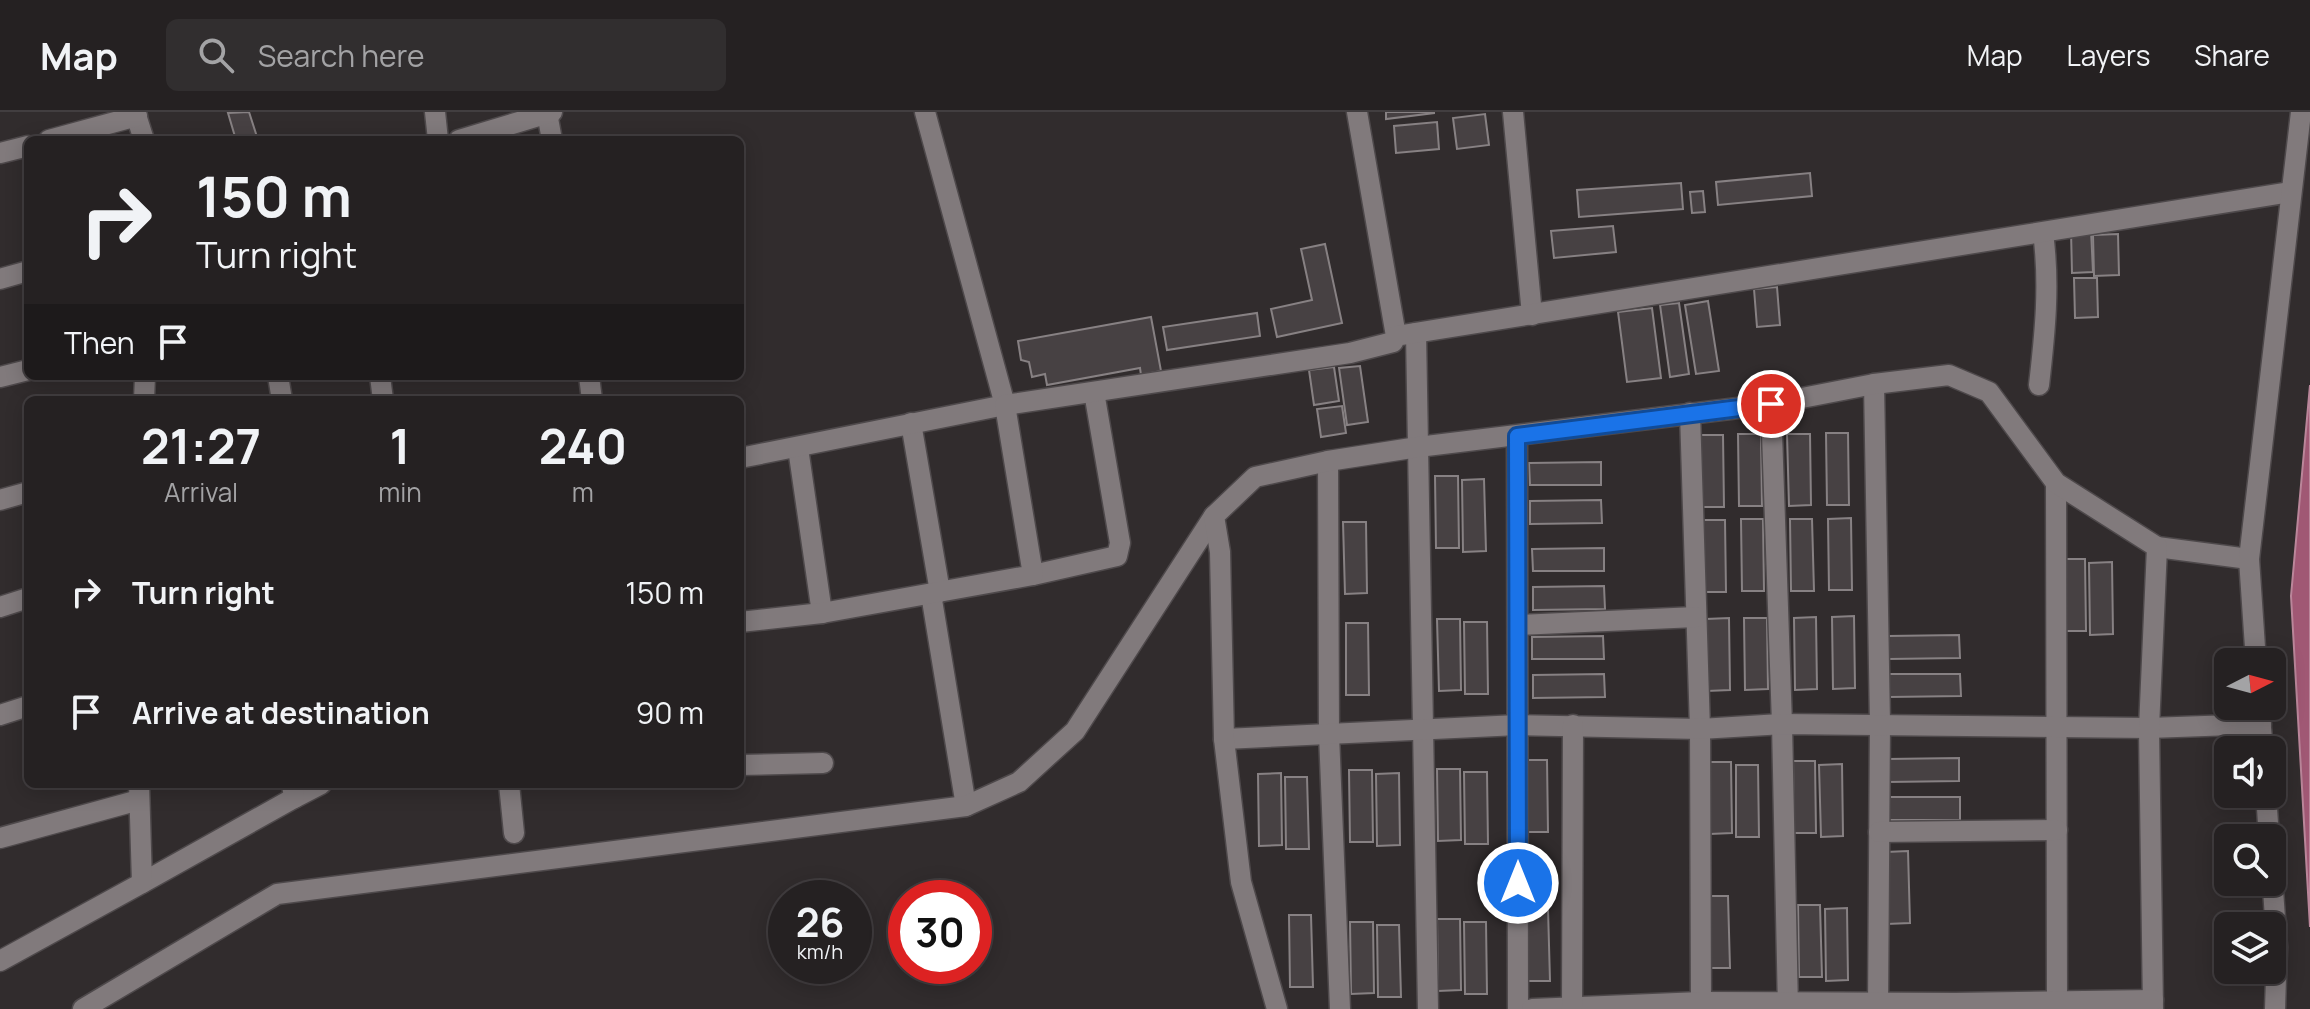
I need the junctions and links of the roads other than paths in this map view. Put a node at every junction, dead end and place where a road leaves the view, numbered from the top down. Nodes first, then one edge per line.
1 (435, 112) edge
2 (925, 112) edge
3 (1357, 112) edge
4 (1513, 112) edge
5 (2301, 112) edge
6 (550, 113) edge
7 (136, 114) edge
8 (62, 136) edge
9 (143, 136) edge
10 (438, 136) edge
11 (472, 136) edge
12 (552, 136) edge
13 (24, 147) edge
14 (0, 153) edge
15 (2291, 192) junction
16 (2043, 233) junction
17 (24, 272) edge
18 (0, 279) edge
19 (1532, 315) junction
20 (1406, 335) junction
21 (24, 371) edge
22 (0, 377) edge
23 (1874, 384) junction
24 (2039, 385) dead end
25 (1094, 392) junction
26 (1771, 404) junction
27 (1005, 405) junction
28 (1690, 413) junction
29 (911, 423) junction
30 (1517, 436) junction
31 (1418, 447) junction
32 (798, 448) junction
33 (744, 457) edge
34 (1328, 461) junction
35 (2056, 483) junction
36 (24, 493) edge
37 (0, 500) edge
38 (1214, 516) junction
39 (2157, 547) junction
40 (2249, 559) junction
41 (1033, 575) junction
42 (936, 593) junction
43 (24, 599) edge
44 (0, 607) edge
45 (822, 613) junction
46 (1696, 617) junction
47 (744, 622) edge
48 (1518, 625) junction
49 (2255, 648) edge
50 (24, 707) edge
51 (0, 715) edge
52 (2217, 720) edge
53 (1880, 723) junction
54 (1782, 724) junction
55 (1518, 725) junction
56 (1573, 725) junction
57 (2057, 725) junction
58 (2149, 728) junction
59 (1700, 729) junction
60 (1424, 731) junction
61 (1329, 734) junction
62 (1224, 739) junction
63 (823, 763) dead end
64 (744, 765) edge
65 (509, 788) edge
66 (293, 791) edge
67 (139, 792) edge
68 (966, 806) junction
69 (2057, 830) junction
70 (1879, 832) junction
71 (514, 833) dead end
72 (0, 838) edge
73 (142, 883) junction
74 (2273, 896) edge
75 (0, 961) edge
76 (1701, 1005) edge
77 (1788, 1005) edge
78 (2057, 1005) edge
79 (2153, 1005) edge
80 (1878, 1006) edge
81 (1572, 1008) edge
82 (83, 1009) edge
83 (1277, 1009) edge
84 (1340, 1009) edge
85 (1428, 1009) edge
86 (1518, 1009) edge
87 (1532, 1009) edge
88 (2275, 1009) edge

1 - 10 street
2 - 27 street
3 - 20 street
4 - 19 street
5 - 15 street
6 - 11 street
6 - 12 street
7 - 8 street
7 - 9 street
13 - 14 street
15 - 16 street
15 - 40 street
16 - 19 street
16 - 24 street
17 - 18 street
19 - 20 street
20 - 25 street
20 - 31 street
21 - 22 street
23 - 26 street
23 - 35 street
23 - 53 street
25 - 27 street
25 - 41 street
26 - 28 street
26 - 54 street
27 - 29 street
27 - 41 street
28 - 30 street
28 - 46 street
29 - 32 street
29 - 42 street
30 - 31 street
30 - 48 street
31 - 34 street
31 - 60 street
32 - 33 street
32 - 45 street
34 - 38 street
34 - 61 street
35 - 39 street
35 - 57 street
36 - 37 street
38 - 62 street
38 - 68 street
39 - 40 street
39 - 58 street
40 - 49 street
41 - 42 street
42 - 45 street
42 - 68 street
43 - 44 street
45 - 47 street
46 - 48 street
46 - 59 street
48 - 55 street
50 - 51 street
52 - 58 street
53 - 54 street
53 - 57 street
53 - 70 street
54 - 59 street
54 - 77 street
55 - 56 street
55 - 60 street
55 - 86 street
56 - 59 street
56 - 81 street
57 - 58 street
57 - 69 street
58 - 79 street
59 - 76 street
60 - 61 street
60 - 85 street
61 - 62 street
61 - 84 street
62 - 83 street
63 - 64 street
65 - 71 street
66 - 73 street
67 - 72 street
67 - 73 street
68 - 82 street
69 - 70 street
69 - 78 street
70 - 80 street
73 - 75 street
74 - 88 street
76 - 77 street
76 - 81 street
77 - 80 street
78 - 79 street
78 - 80 street
81 - 87 street

